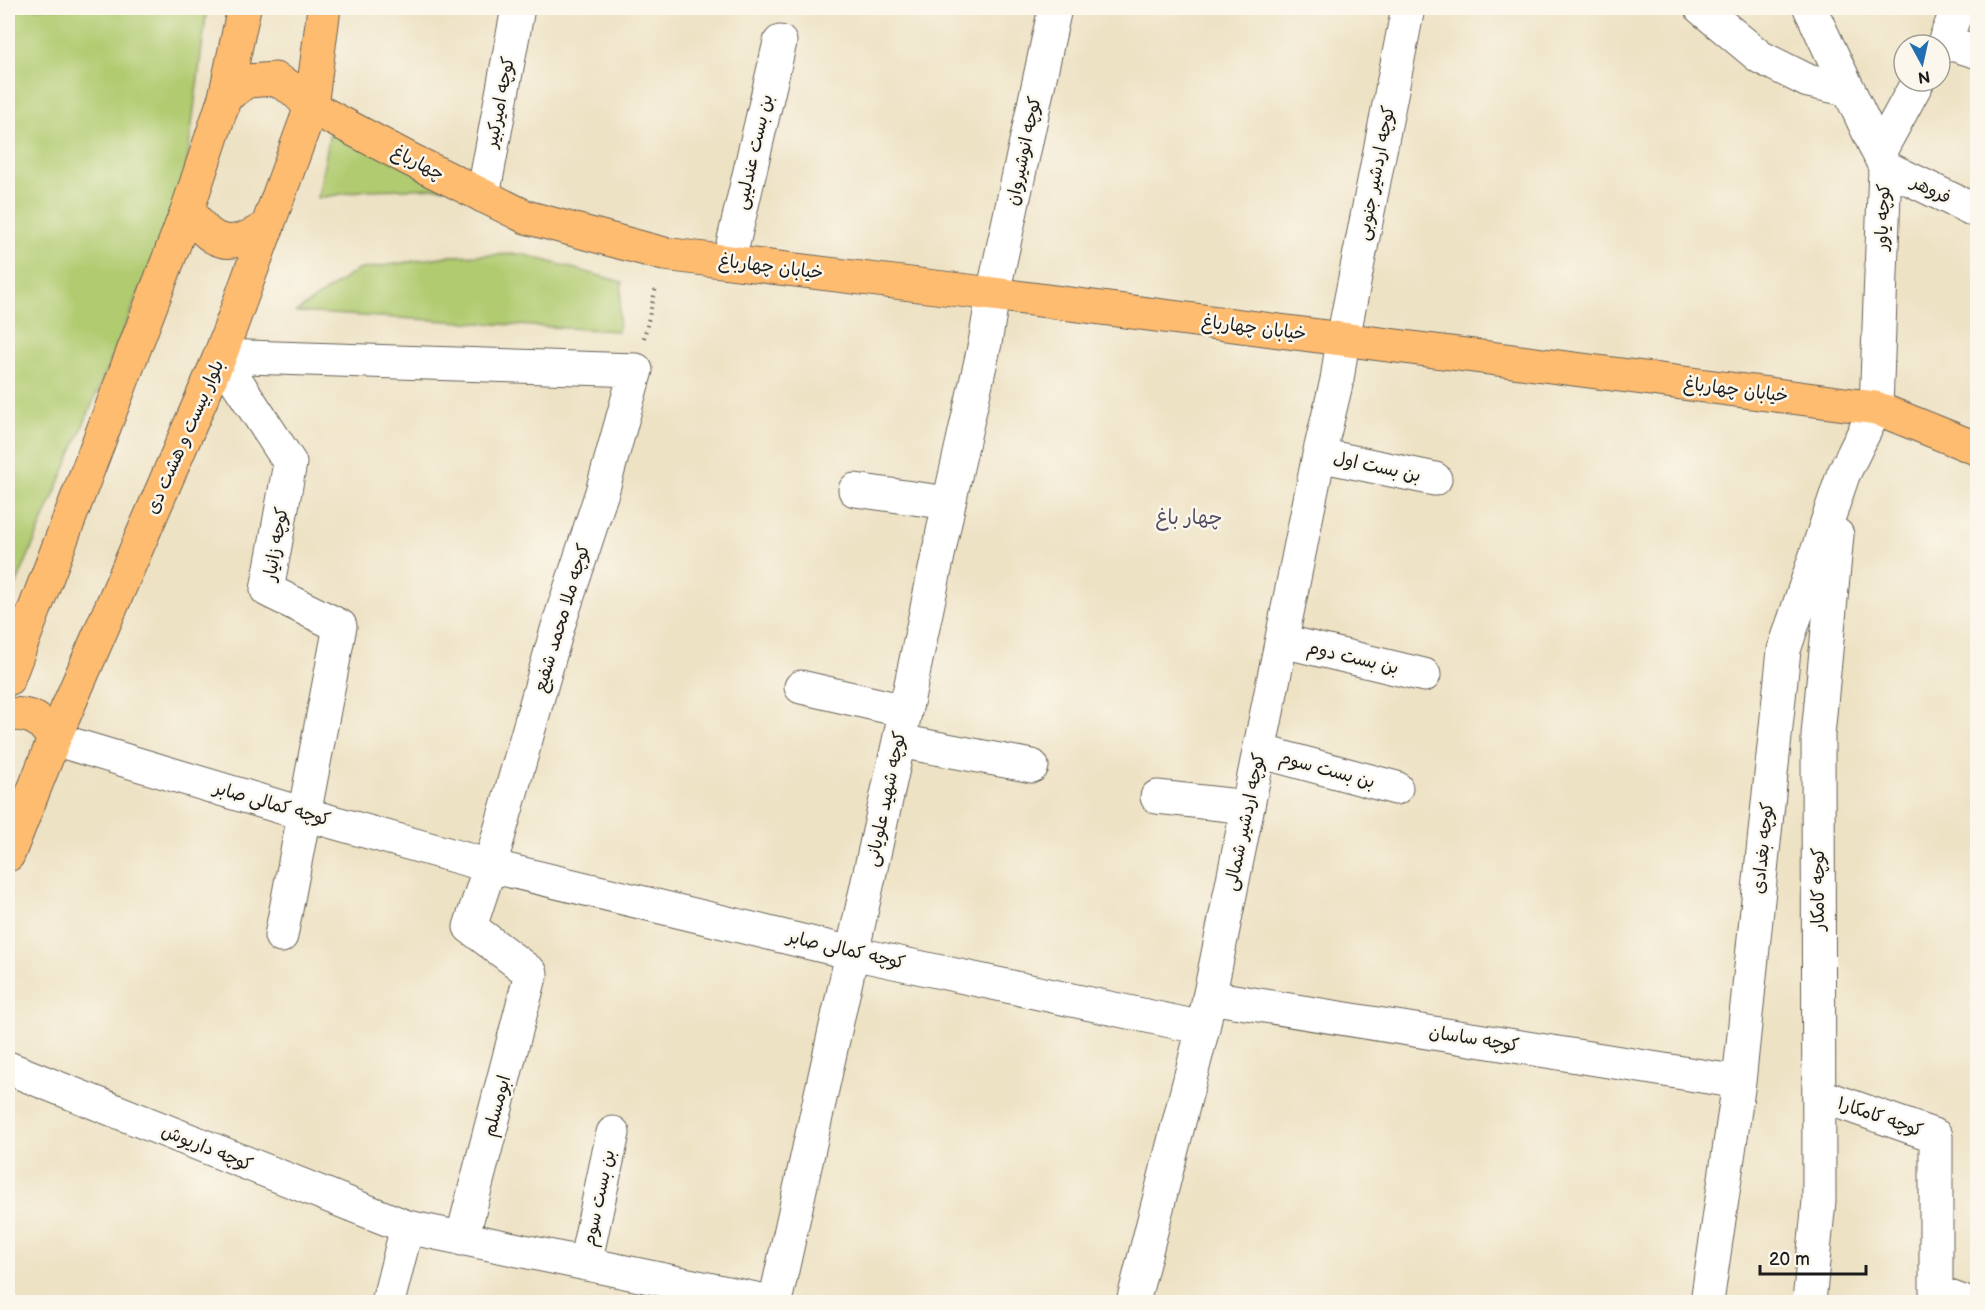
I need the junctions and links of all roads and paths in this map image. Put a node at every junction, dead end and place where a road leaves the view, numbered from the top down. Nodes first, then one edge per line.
1 (244, 8) edge
2 (324, 8) edge
3 (518, 8) edge
4 (1054, 8) edge
5 (1408, 8) edge
6 (1701, 8) edge
7 (1810, 8) edge
8 (1958, 8) edge
9 (1947, 33) edge
10 (780, 42) dead end
11 (1952, 45) edge
12 (1977, 52) edge
13 (1849, 90) junction
14 (1913, 93) edge
15 (225, 97) junction
16 (311, 107) junction
17 (1882, 160) junction
18 (483, 196) junction
19 (188, 208) junction
20 (1977, 212) edge
21 (526, 217) joint
22 (268, 226) junction
23 (664, 254) junction
24 (729, 261) junction
25 (993, 294) junction
26 (1343, 339) junction
27 (220, 356) junction
28 (636, 370) junction
29 (1876, 408) junction
30 (1977, 449) edge
31 (1320, 455) junction
32 (1843, 475) junction
33 (1435, 479) dead end
34 (855, 490) dead end
35 (949, 503) junction
36 (1281, 641) junction
37 (1424, 675) dead end
38 (8, 679) edge
39 (801, 687) dead end
40 (8, 714) edge
41 (902, 726) junction
42 (54, 739) junction
43 (1259, 751) junction
44 (1032, 766) dead end
45 (1396, 788) dead end
46 (1157, 797) dead end
47 (1248, 807) junction
48 (304, 814) junction
49 (8, 855) edge
50 (490, 867) junction
51 (280, 936) dead end
52 (852, 952) junction
53 (1206, 1012) junction
54 (8, 1068) edge
55 (1740, 1082) junction
56 (1819, 1095) junction
57 (613, 1133) dead end
58 (407, 1227) junction
59 (462, 1239) junction
60 (585, 1264) junction
61 (388, 1302) edge
62 (773, 1302) edge
63 (1133, 1302) edge
64 (1707, 1302) edge
65 (1809, 1302) edge
66 (1963, 1302) edge

1 - 15 main road
2 - 16 main road, بلوار بیست و هشت دی
3 - 18 street, کوچه امیرکبیر
4 - 25 street, کوچه انوشیروان
5 - 26 street, کوچه اردشیر جنوبی
6 - 13 street
7 - 13 street, کوچه یاور
8 - 9 street
10 - 24 street, بن بست عندلیبی
11 - 12 street
13 - 17 street, کوچه یاور
14 - 17 street
15 - 16 main road, چهارباغ
15 - 19 main road
16 - 18 main road, چهارباغ
16 - 22 main road, بلوار بیست و هشت دی
17 - 20 street, فروهر
17 - 29 street, کوچه یاور
18 - 21 main road, چهارباغ
19 - 22 main road
19 - 38 main road
21 - 23 main road, خیابان چهارباغ
22 - 27 main road, بلوار بیست و هشت دی
23 - 24 main road, خیابان چهارباغ
23 - 28 path
24 - 25 main road, خیابان چهارباغ
25 - 26 main road, خیابان چهارباغ
25 - 35 street, کوچه شهید علویانی
26 - 29 main road, خیابان چهارباغ
26 - 31 street, کوچه اردشیر شمالی
27 - 28 street
27 - 42 main road, بلوار بیست و هشت دی
27 - 48 street, کوچه زانیار
28 - 50 street, کوچه ملا محمد شفیع
29 - 30 main road, خیابان چهارباغ
29 - 32 street, کوچه بغدادی
31 - 33 street, بن بست اول
31 - 36 street, کوچه اردشیر شمالی
32 - 55 street, کوچه بغدادی
32 - 56 street, کوچه کامکار
34 - 35 street
35 - 41 street, کوچه شهید علویانی
36 - 37 street, بن بست دوم
36 - 43 street, کوچه اردشیر شمالی
39 - 41 street
40 - 42 main road
41 - 44 street
41 - 52 street, کوچه شهید علویانی
42 - 48 street, کوچه کمالی صابر
42 - 49 main road, بلوار بیست و هشت دی
43 - 45 street, بن بست سوم
43 - 47 street, کوچه اردشیر شمالی
46 - 47 street
47 - 53 street, کوچه اردشیر شمالی
48 - 50 street, کوچه کمالی صابر
48 - 51 street
50 - 52 street, کوچه کمالی صابر
50 - 59 street, ابومسلم
52 - 53 street, کوچه کمالی صابر
52 - 62 street, کوچه شهید علویانی
53 - 55 street, کوچه ساسان
53 - 63 street, کوچه اردشیر شمالی
54 - 58 street, کوچه داریوش
55 - 64 street, کوچه بغدادی
56 - 65 street, کوچه کامکار
56 - 66 street, کوچه کامکار۱
57 - 60 street, بن بست سوم
58 - 59 street, کوچه داریوش
58 - 61 street
59 - 60 street, کوچه داریوش
60 - 62 street, کوچه داریوش

